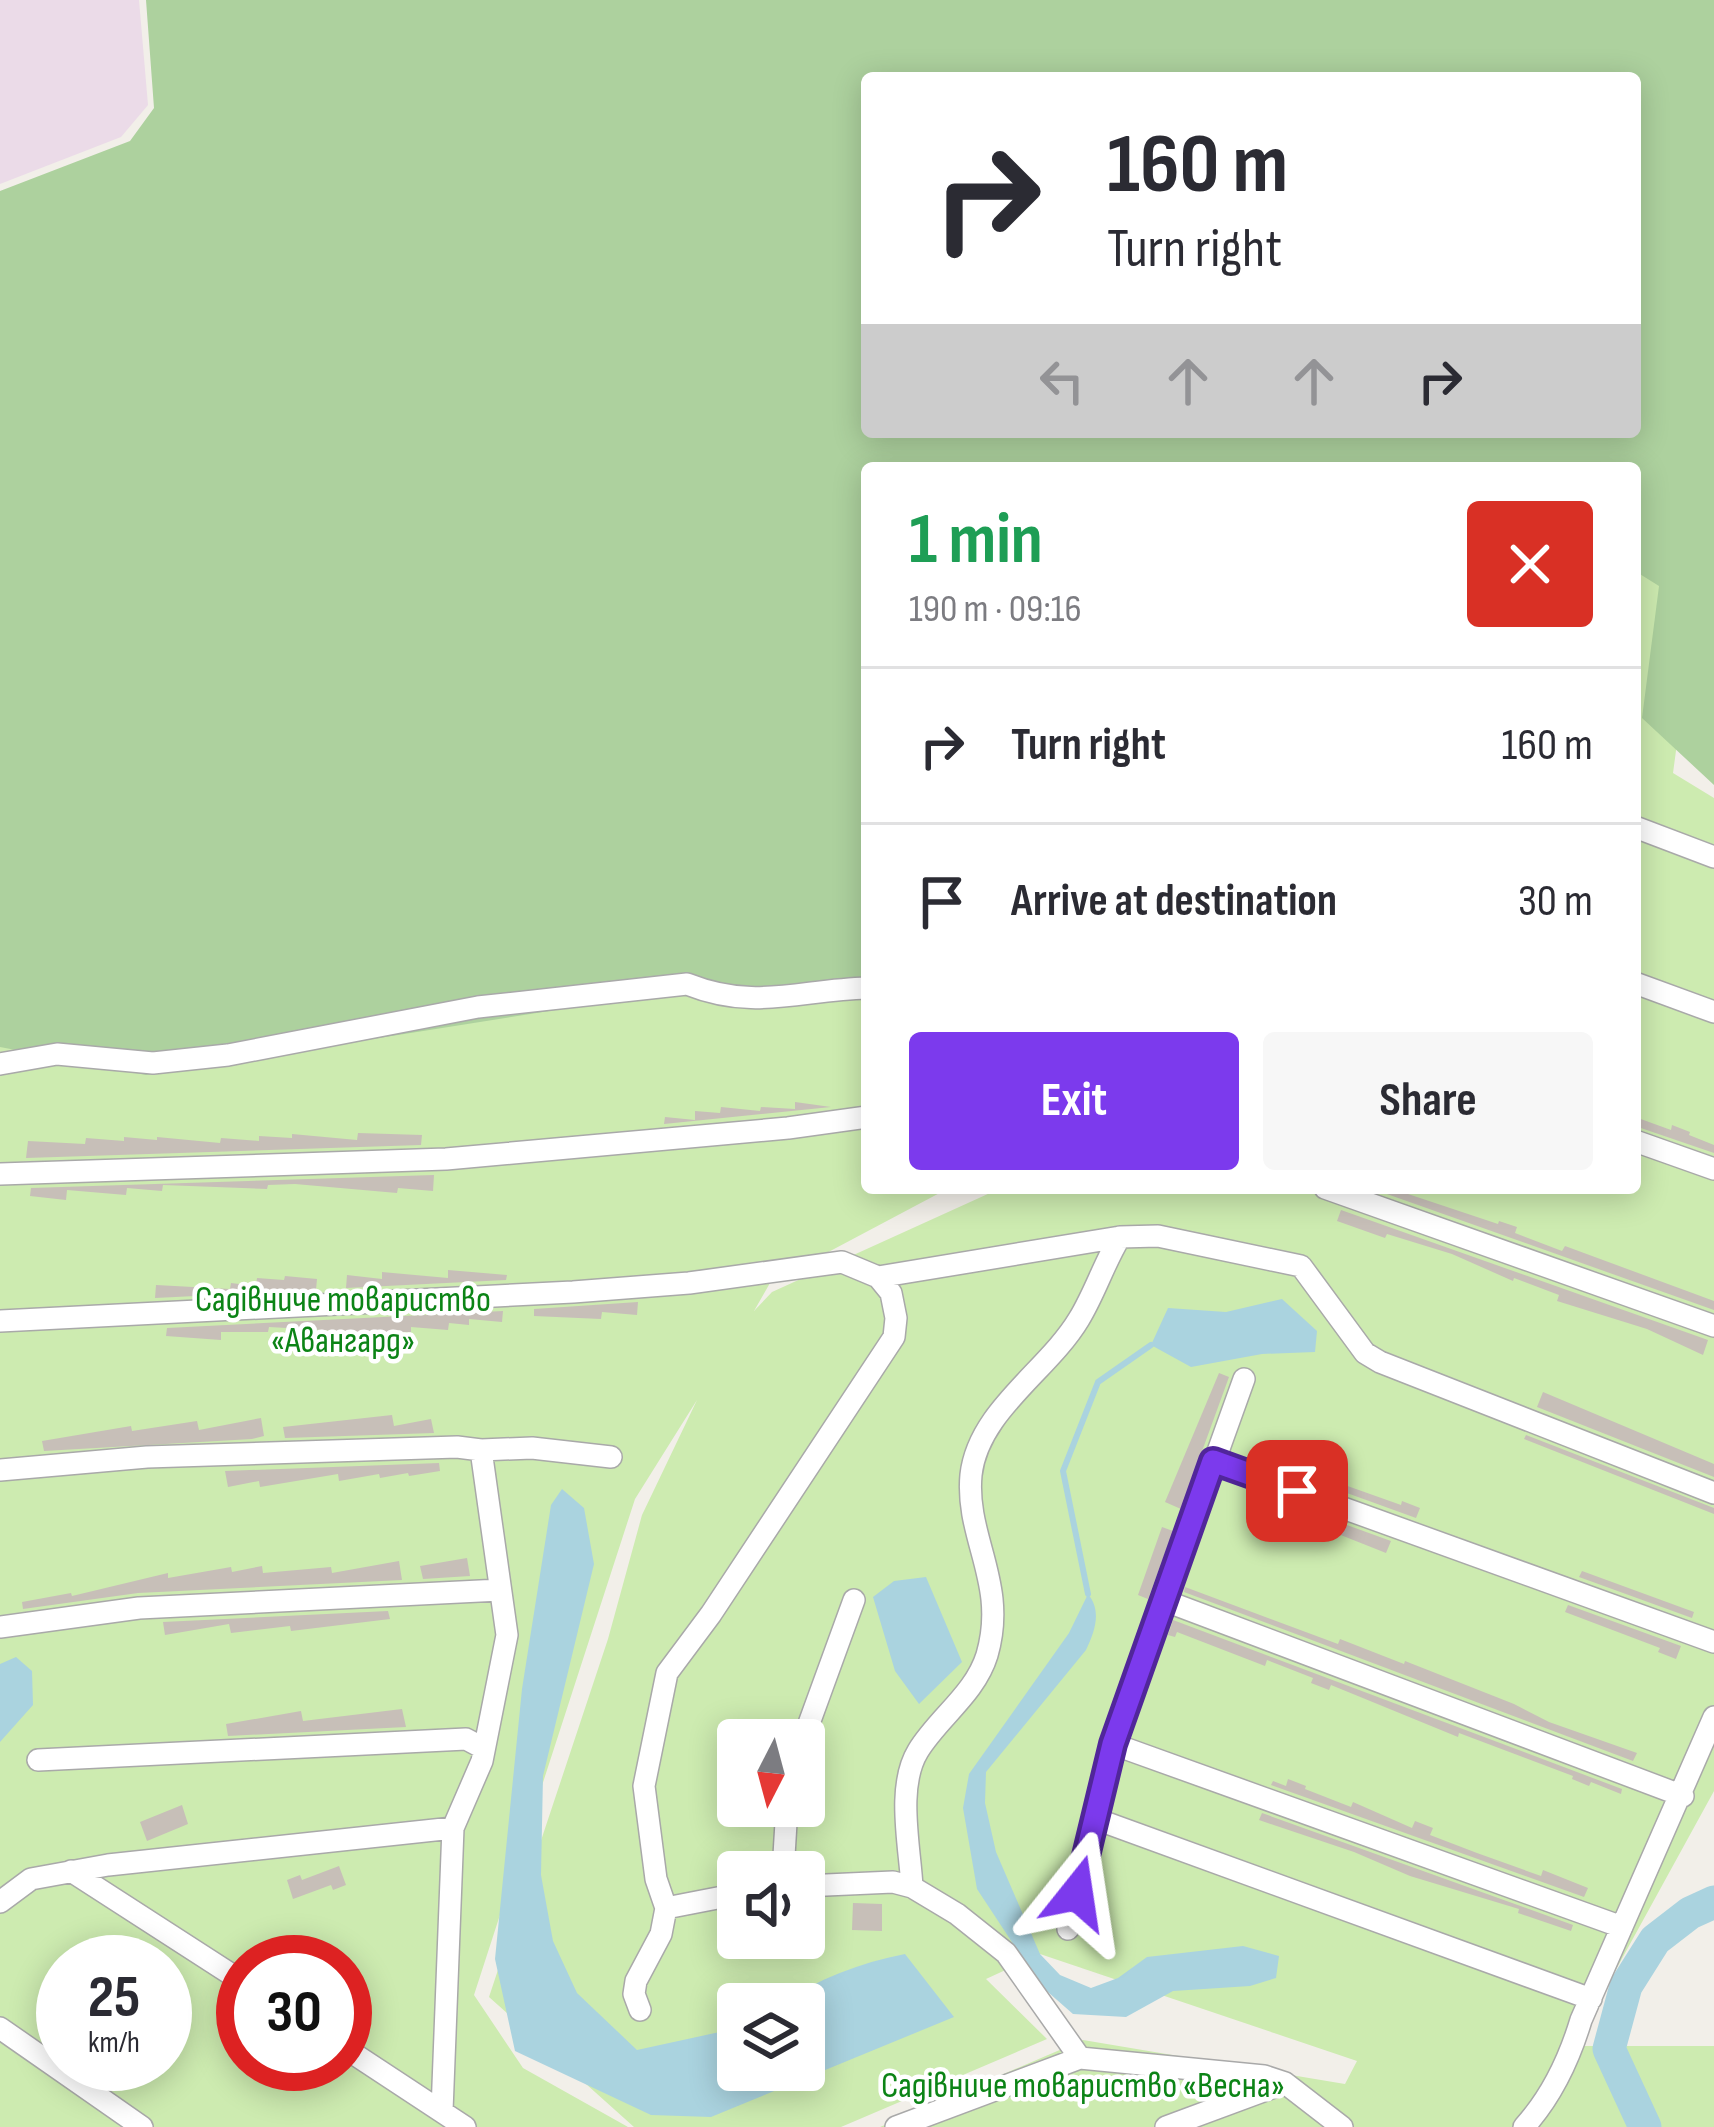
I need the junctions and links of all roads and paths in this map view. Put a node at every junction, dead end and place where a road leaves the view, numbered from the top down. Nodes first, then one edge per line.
1 (1641, 829) edge
2 (1714, 857) edge
3 (1641, 985) edge
4 (861, 988) edge
5 (1714, 1012) edge
6 (0, 1064) edge
7 (861, 1118) edge
8 (1641, 1143) edge
9 (1714, 1169) edge
10 (0, 1174) edge
11 (1342, 1194) edge
12 (1120, 1238) junction
13 (878, 1277) junction
14 (0, 1321) edge
15 (1714, 1326) edge
16 (1244, 1379) dead end
17 (481, 1450) junction
18 (611, 1457) dead end
19 (1213, 1461) junction
20 (0, 1470) edge
21 (1714, 1493) edge
22 (500, 1590) junction
23 (854, 1600) dead end
24 (1163, 1600) junction
25 (0, 1627) edge
26 (1714, 1642) edge
27 (1714, 1717) edge
28 (811, 1719) edge
29 (1113, 1744) junction
30 (483, 1748) junction
31 (38, 1760) dead end
32 (1683, 1796) junction
33 (1096, 1820) junction
34 (453, 1828) junction
35 (71, 1871) junction
36 (825, 1885) edge
37 (912, 1887) junction
38 (717, 1898) edge
39 (0, 1902) edge
40 (666, 1908) junction
41 (1622, 1927) junction
42 (1067, 1929) dead end
43 (216, 1965) edge
44 (1591, 1999) junction
45 (640, 2010) dead end
46 (0, 2028) edge
47 (1080, 2058) junction
48 (372, 2066) edge
49 (1286, 2083) junction
50 (442, 2111) junction
51 (142, 2127) edge
52 (465, 2127) edge
53 (896, 2127) edge
54 (1166, 2127) edge
55 (1342, 2127) edge
56 (1524, 2127) edge

1 - 2 street
3 - 5 street
4 - 6 street
7 - 10 street
8 - 9 street
11 - 15 street
12 - 13 street
12 - 21 street
12 - 37 street
13 - 14 street
13 - 40 street
16 - 19 street
17 - 18 street
17 - 20 street
17 - 22 street
19 - 24 street
19 - 26 street
22 - 25 street
22 - 30 street
23 - 28 street
24 - 29 street
24 - 32 street
27 - 32 street
29 - 33 street
29 - 41 street
30 - 31 street
30 - 34 street
32 - 41 street
33 - 42 street
33 - 44 street
34 - 35 street
34 - 50 street
35 - 39 street
35 - 43 street
36 - 37 street
37 - 47 street
38 - 40 street
40 - 45 street
41 - 44 street
44 - 56 street
46 - 51 street
47 - 49 street
47 - 53 street
48 - 50 street
49 - 54 street
49 - 55 street
50 - 52 street

